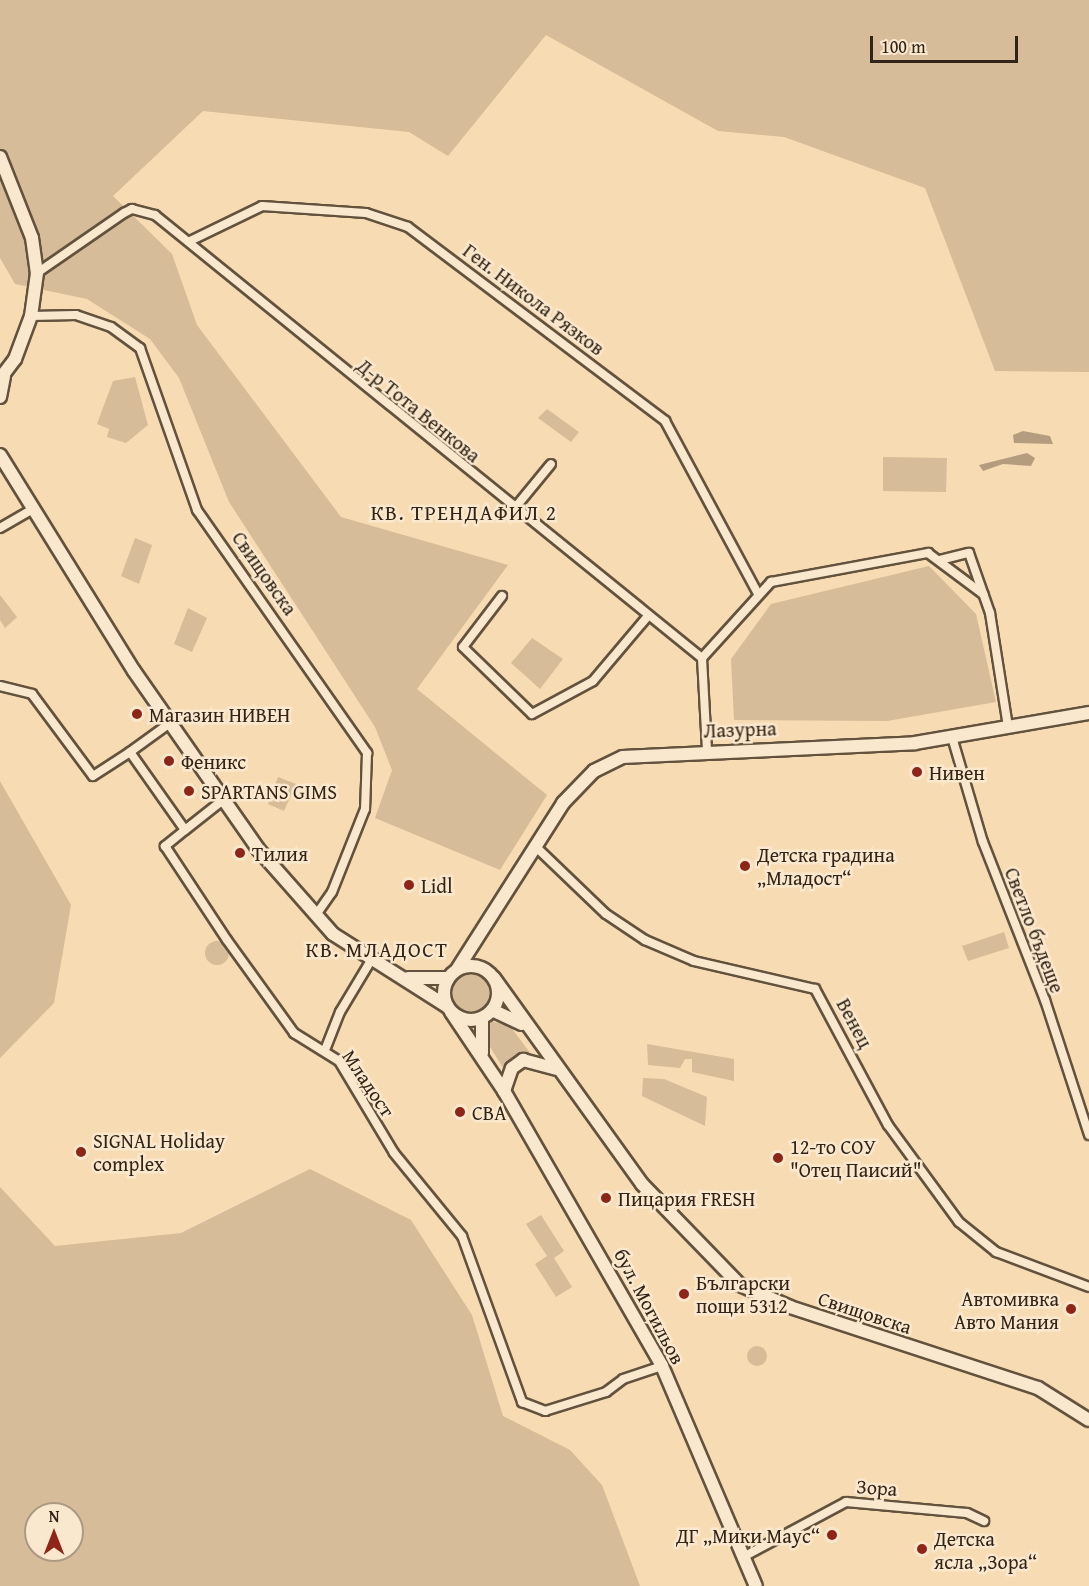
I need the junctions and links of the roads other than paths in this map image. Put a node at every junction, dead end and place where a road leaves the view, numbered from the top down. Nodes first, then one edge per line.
1 (0, 157) edge
2 (190, 241) junction
3 (37, 273) junction
4 (31, 316) junction
5 (2, 378) edge
6 (0, 397) edge
7 (0, 453) edge
8 (551, 464) dead end
9 (514, 509) junction
10 (32, 510) junction
11 (0, 528) edge
12 (940, 560) junction
13 (757, 592) junction
14 (983, 594) junction
15 (501, 596) dead end
16 (647, 617) junction
17 (702, 658) junction
18 (0, 686) edge
19 (1089, 713) edge
20 (170, 723) junction
21 (1008, 728) junction
22 (952, 737) junction
23 (707, 749) junction
24 (130, 752) junction
25 (223, 800) junction
26 (185, 830) junction
27 (535, 846) junction
28 (315, 916) junction
29 (480, 935) junction
30 (370, 962) junction
31 (458, 968) junction
32 (492, 975) junction
33 (401, 977) junction
34 (448, 978) junction
35 (449, 1010) junction
36 (487, 1014) junction
37 (526, 1026) junction
38 (325, 1050) junction
39 (483, 1058) junction
40 (560, 1071) junction
41 (504, 1091) junction
42 (1089, 1135) edge
43 (1089, 1287) edge
44 (662, 1366) junction
45 (1089, 1420) edge
46 (984, 1521) dead end
47 (745, 1556) junction
48 (756, 1586) edge

1 - 3 street
2 - 3 street, Д-р Тота Венкова
2 - 9 street, Д-р Тота Венкова
2 - 13 street, Ген. Никола Рязков
3 - 4 street
4 - 5 street
4 - 28 street, Свищовска
5 - 6 street
7 - 10 street
8 - 9 street
9 - 16 street, Д-р Тота Венкова
10 - 11 street
10 - 20 street
12 - 13 street
12 - 14 street
12 - 14 street
13 - 17 street
14 - 21 street
15 - 16 street
16 - 17 street, Д-р Тота Венкова
17 - 23 street
18 - 24 street
19 - 21 street, Лазурна
20 - 24 street
20 - 25 street
21 - 22 street, Лазурна
22 - 23 street, Лазурна
22 - 42 street, Светло бъдеще
23 - 27 street, Лазурна
24 - 26 street
25 - 26 street
25 - 28 street
26 - 38 street, Младост
27 - 29 street, Лазурна
27 - 43 street, Венец
28 - 30 street
29 - 31 street, Лазурна
29 - 32 street
30 - 33 street
30 - 38 street
31 - 32 street
31 - 34 street
32 - 36 street
32 - 37 street, Свищовска
33 - 34 street
33 - 35 street
34 - 35 street
35 - 36 street
35 - 39 street, бул. Могильов
36 - 37 street, Свищовска
36 - 39 street
37 - 40 street, Свищовска
38 - 44 street, Младост
39 - 41 street, бул. Могильов
40 - 41 street
40 - 45 street, Свищовска
41 - 44 street, бул. Могильов
44 - 47 street, бул. Могильов
46 - 47 street, Зора
47 - 48 street, бул. Могильов

